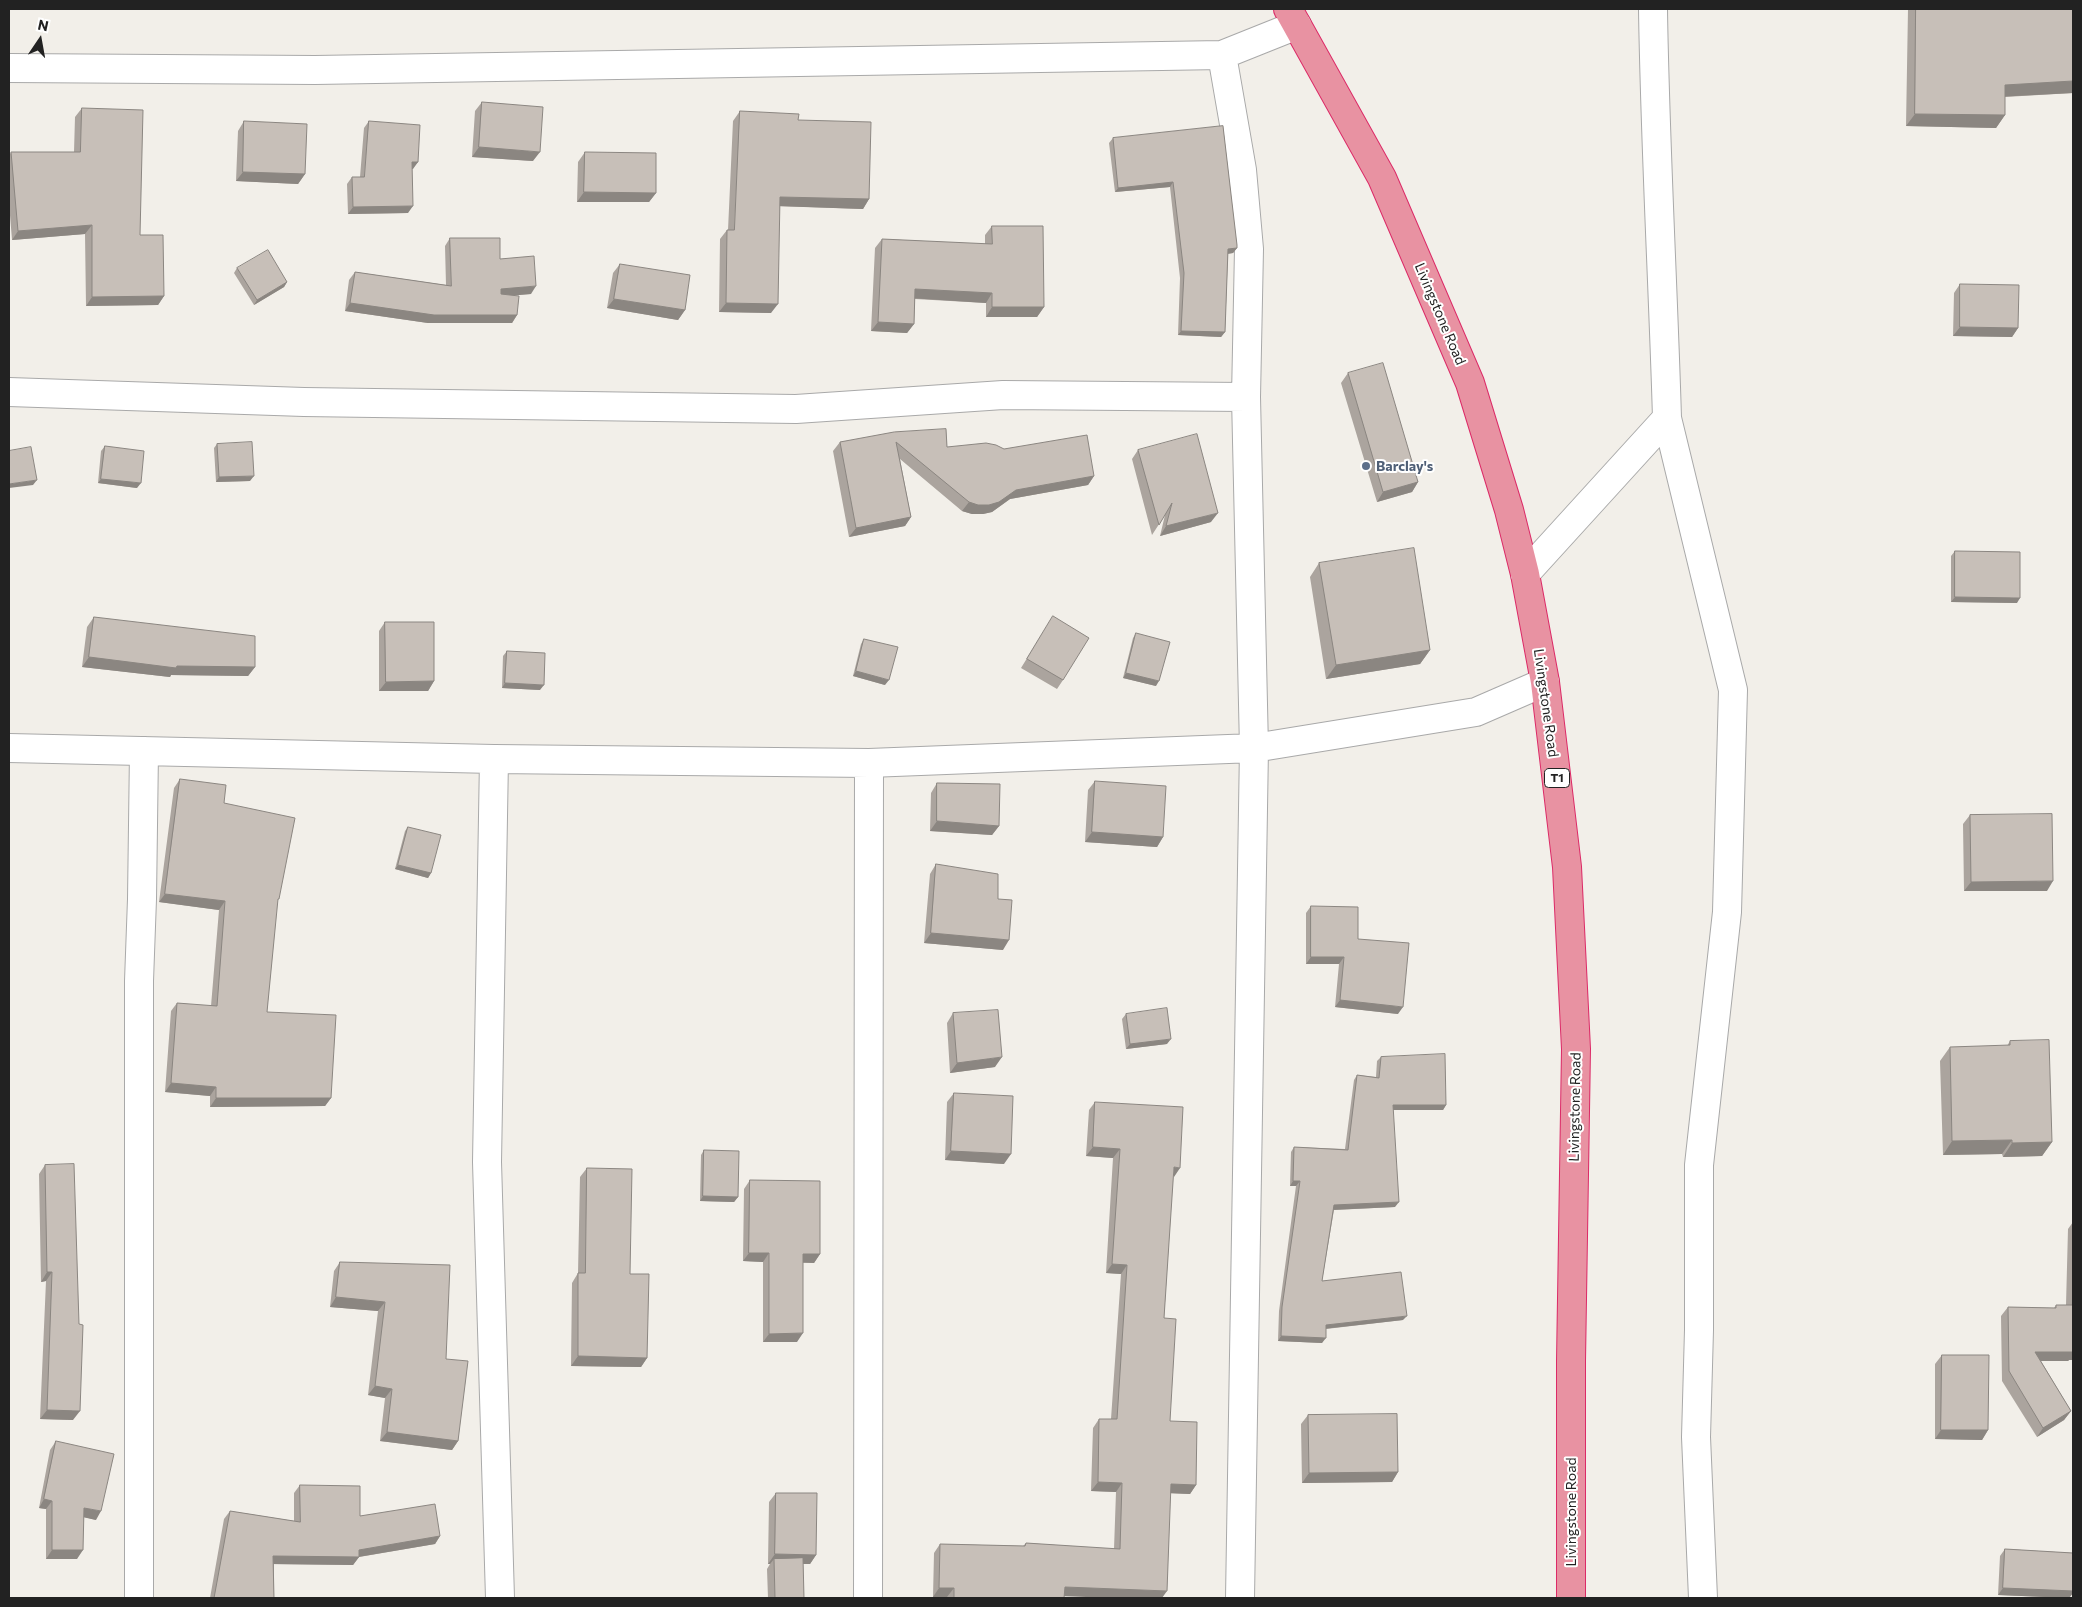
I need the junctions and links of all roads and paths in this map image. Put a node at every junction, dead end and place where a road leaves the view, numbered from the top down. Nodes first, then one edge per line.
1 (1652, 9) edge
2 (1293, 17) edge
3 (1222, 55) junction
4 (9, 68) edge
5 (9, 392) edge
6 (1246, 397) junction
7 (1667, 418) junction
8 (1525, 574) junction
9 (1546, 682) junction
10 (9, 748) edge
11 (1254, 748) junction
12 (144, 751) junction
13 (494, 759) junction
14 (869, 763) junction
15 (138, 1598) edge
16 (500, 1598) edge
17 (868, 1598) edge
18 (1240, 1598) edge
19 (1571, 1598) edge
20 (1703, 1598) edge

1 - 7 street
2 - 3 street
2 - 8 highway, Livingstone Road / T1
3 - 4 street
3 - 6 street
5 - 6 street
6 - 11 street
7 - 8 street
7 - 20 street
8 - 9 highway, Livingstone Road / T1
9 - 11 street
9 - 19 highway, Livingstone Road / T1
10 - 12 street
11 - 14 street
11 - 18 street
12 - 13 street
12 - 15 street
13 - 14 street
13 - 16 street
14 - 17 street

